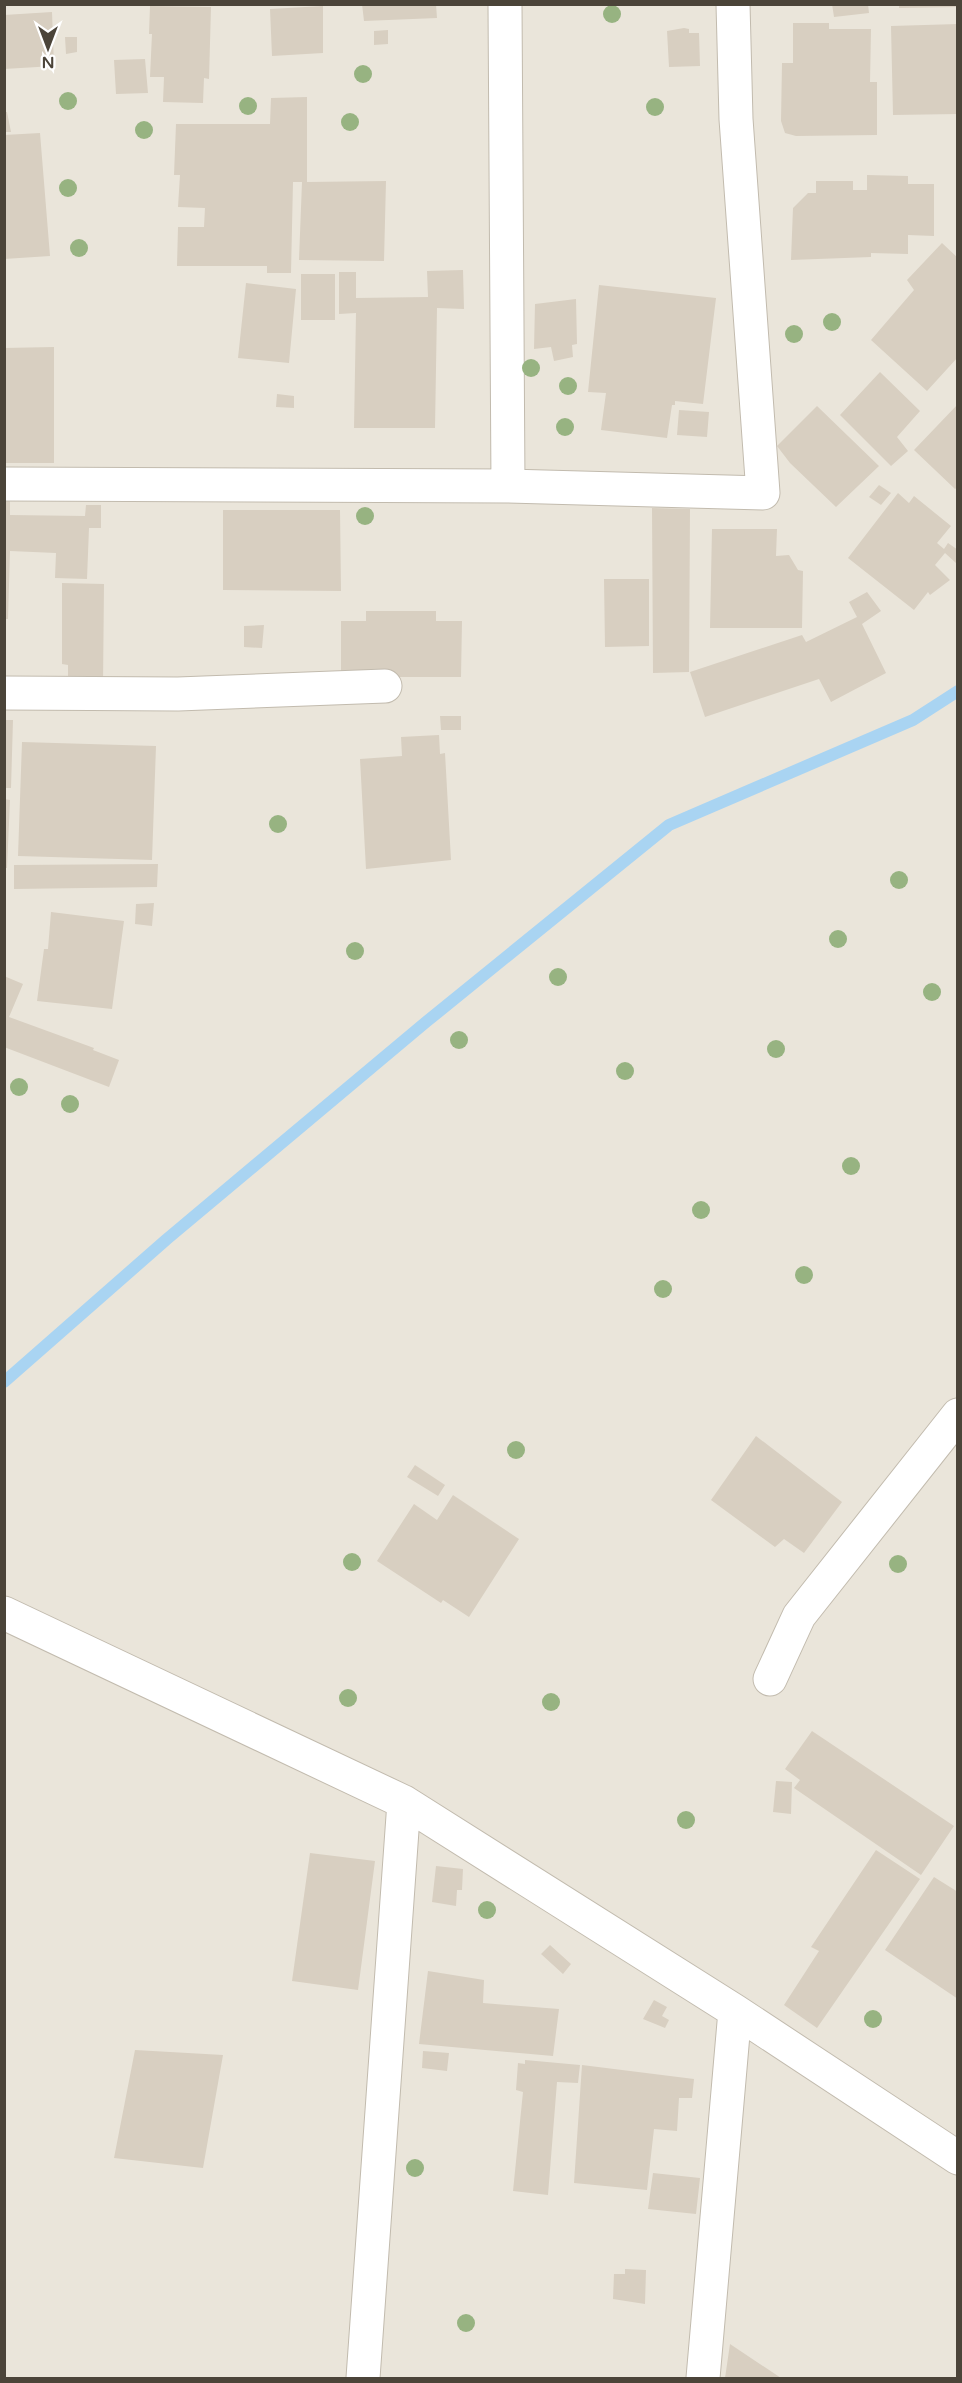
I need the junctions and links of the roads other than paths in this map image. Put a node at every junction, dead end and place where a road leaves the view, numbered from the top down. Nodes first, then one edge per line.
1 (505, 4) edge
2 (733, 4) edge
3 (4, 484) edge
4 (508, 486) junction
5 (385, 686) dead end
6 (4, 693) edge
7 (957, 1415) edge
8 (4, 1613) edge
9 (770, 1679) dead end
10 (404, 1802) junction
11 (735, 2011) junction
12 (957, 2158) edge
13 (363, 2379) edge
14 (703, 2379) edge

1 - 4 street
2 - 4 street
3 - 4 street
5 - 6 street
7 - 9 street
8 - 10 street
10 - 11 street
10 - 13 street
11 - 12 street
11 - 14 street

